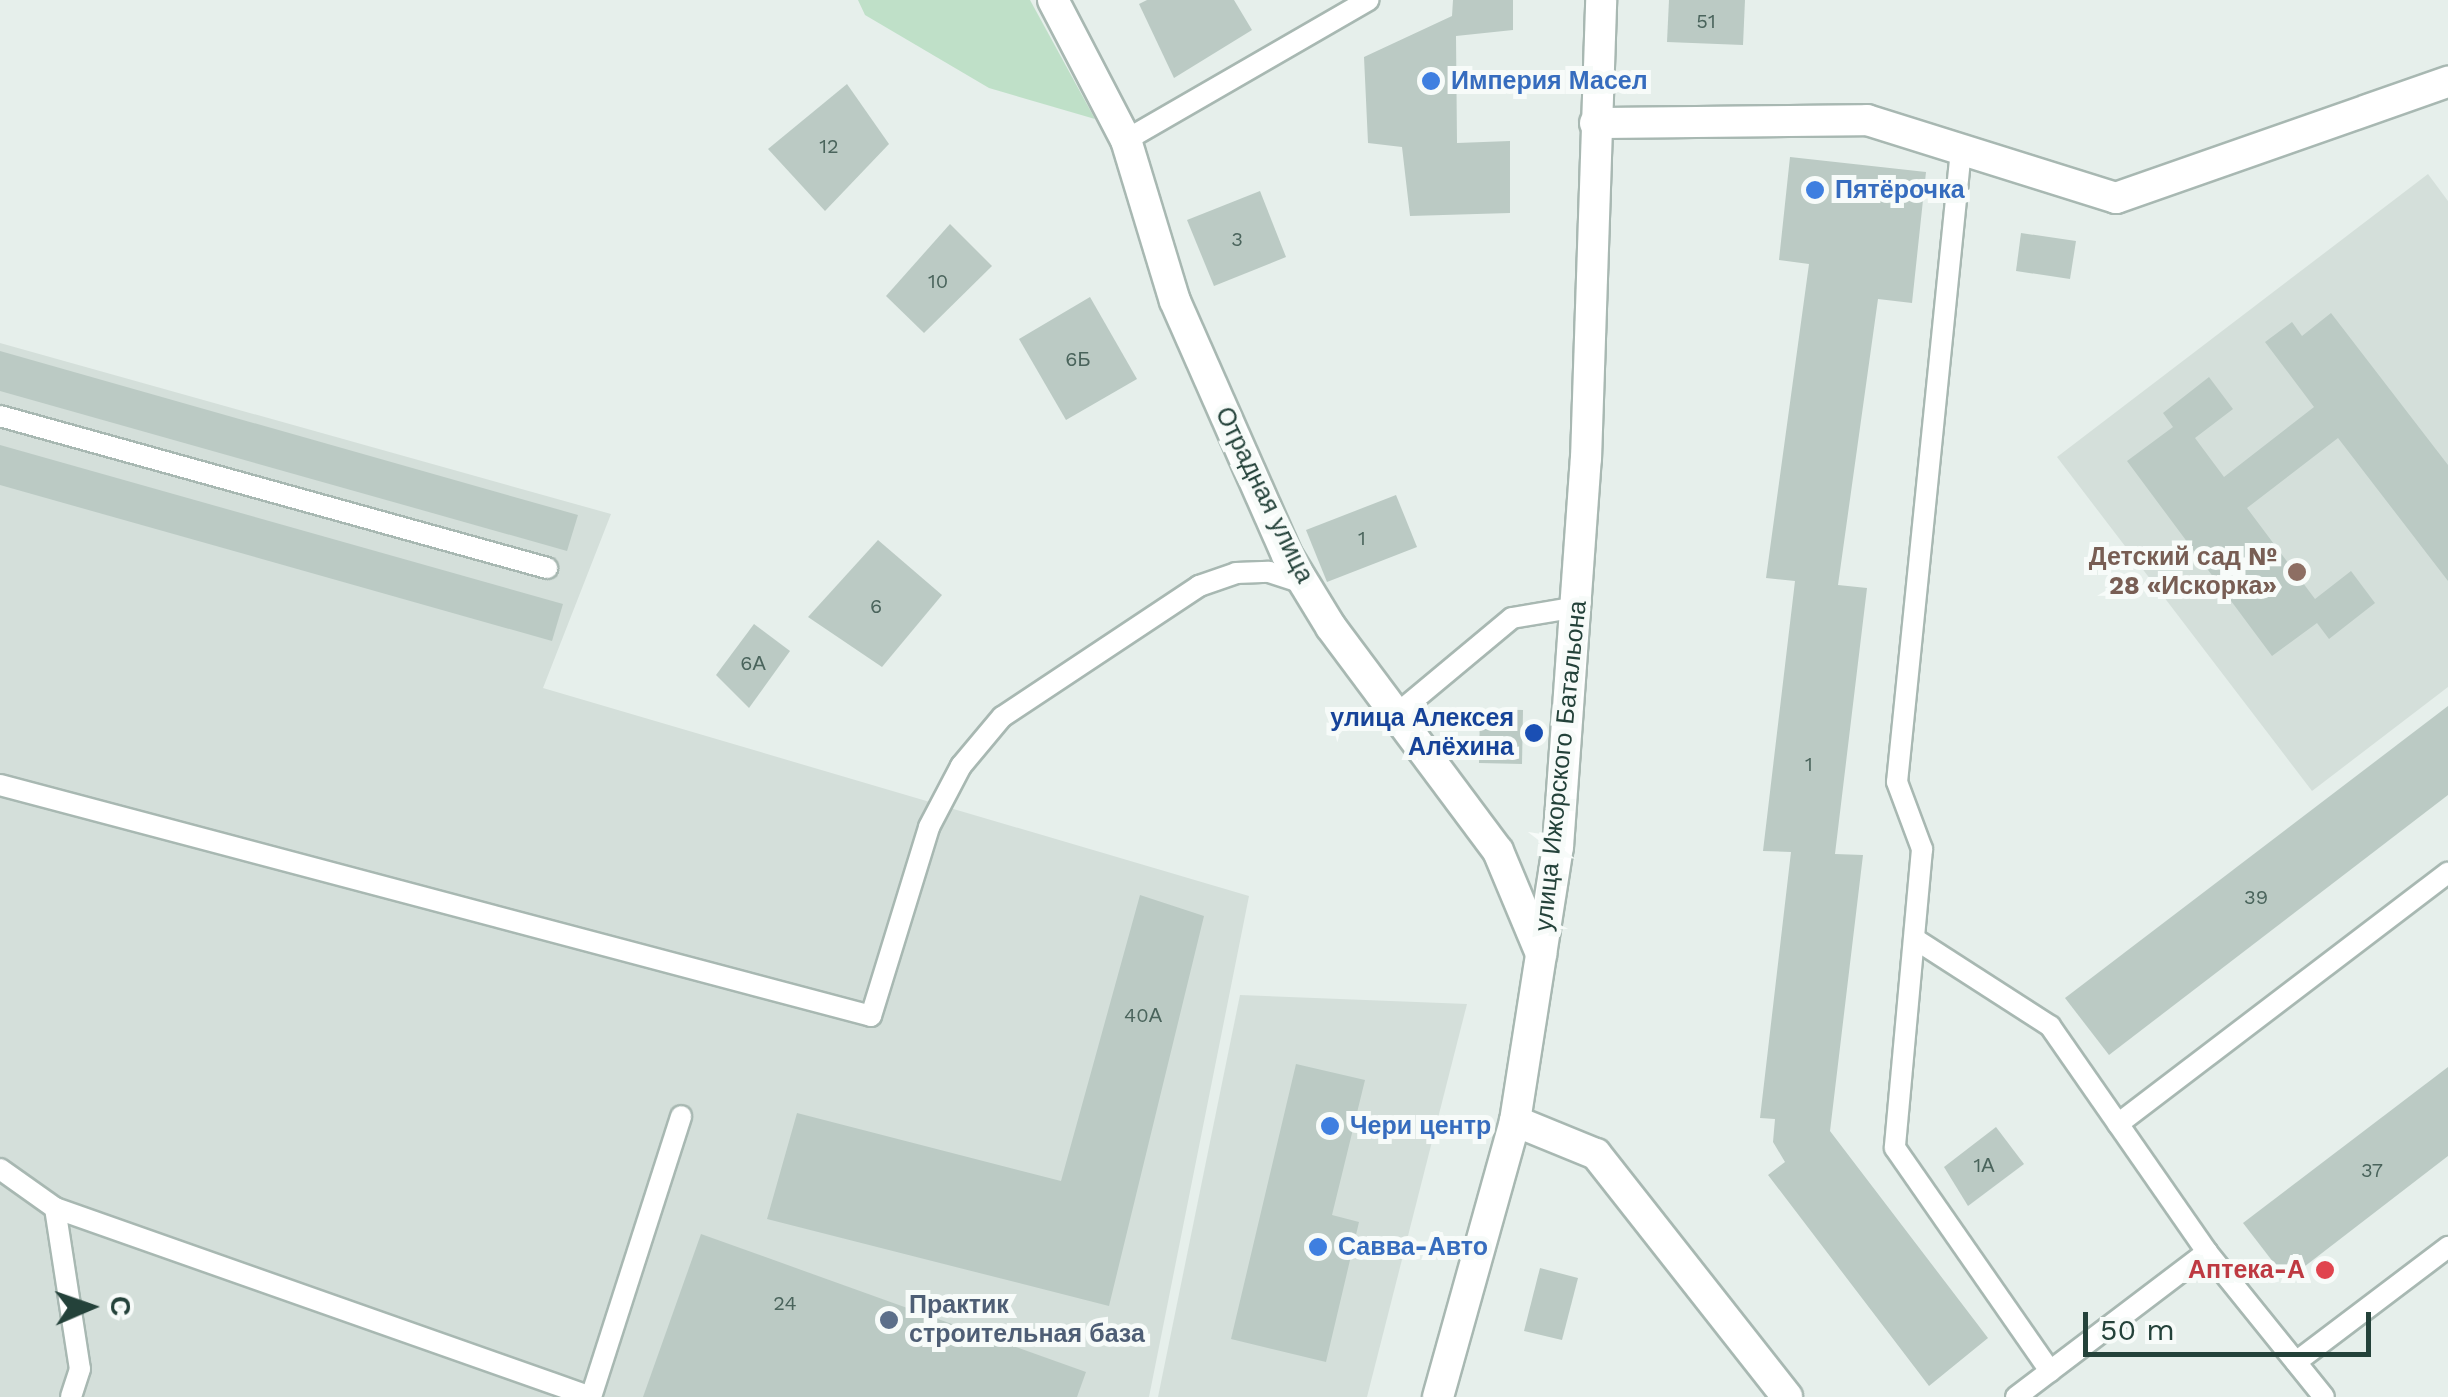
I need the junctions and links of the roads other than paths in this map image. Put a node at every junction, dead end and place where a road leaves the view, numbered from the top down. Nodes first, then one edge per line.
1 (1054, 0) edge
2 (1368, 0) edge
3 (1601, 0) edge
4 (2448, 82) edge
5 (1595, 123) junction
6 (1126, 140) junction
7 (1962, 150) junction
8 (0, 416) edge
9 (547, 568) dead end
10 (1305, 584) junction
11 (1578, 607) junction
12 (1398, 713) junction
13 (0, 785) edge
14 (2448, 872) edge
15 (1915, 939) junction
16 (1542, 954) junction
17 (681, 1116) dead end
18 (1514, 1121) junction
19 (2118, 1124) junction
20 (0, 1169) edge
21 (55, 1208) junction
22 (2448, 1247) edge
23 (2207, 1252) junction
24 (2296, 1362) junction
25 (2050, 1371) junction
26 (71, 1397) edge
27 (591, 1397) edge
28 (1438, 1397) edge
29 (1787, 1397) edge
30 (2016, 1397) edge
31 (2324, 1397) edge

1 - 6 street, Отрадная улица
2 - 6 lane
3 - 5 street, улица Ижорского Батальона
4 - 7 street
5 - 7 street
5 - 11 street, улица Ижорского Батальона
6 - 10 street, Отрадная улица
7 - 15 lane
8 - 9 lane
10 - 12 street, Отрадная улица
10 - 13 lane
11 - 12 lane
11 - 16 street, улица Ижорского Батальона
12 - 16 street, Отрадная улица
14 - 19 lane
15 - 19 lane
15 - 25 lane
16 - 18 street, улица Ижорского Батальона
17 - 27 lane
18 - 28 street, улица Ижорского Батальона
18 - 29 street
19 - 23 lane
20 - 21 lane
21 - 26 lane
21 - 27 lane
22 - 24 lane
23 - 24 lane
23 - 25 lane
24 - 31 lane
25 - 30 lane

